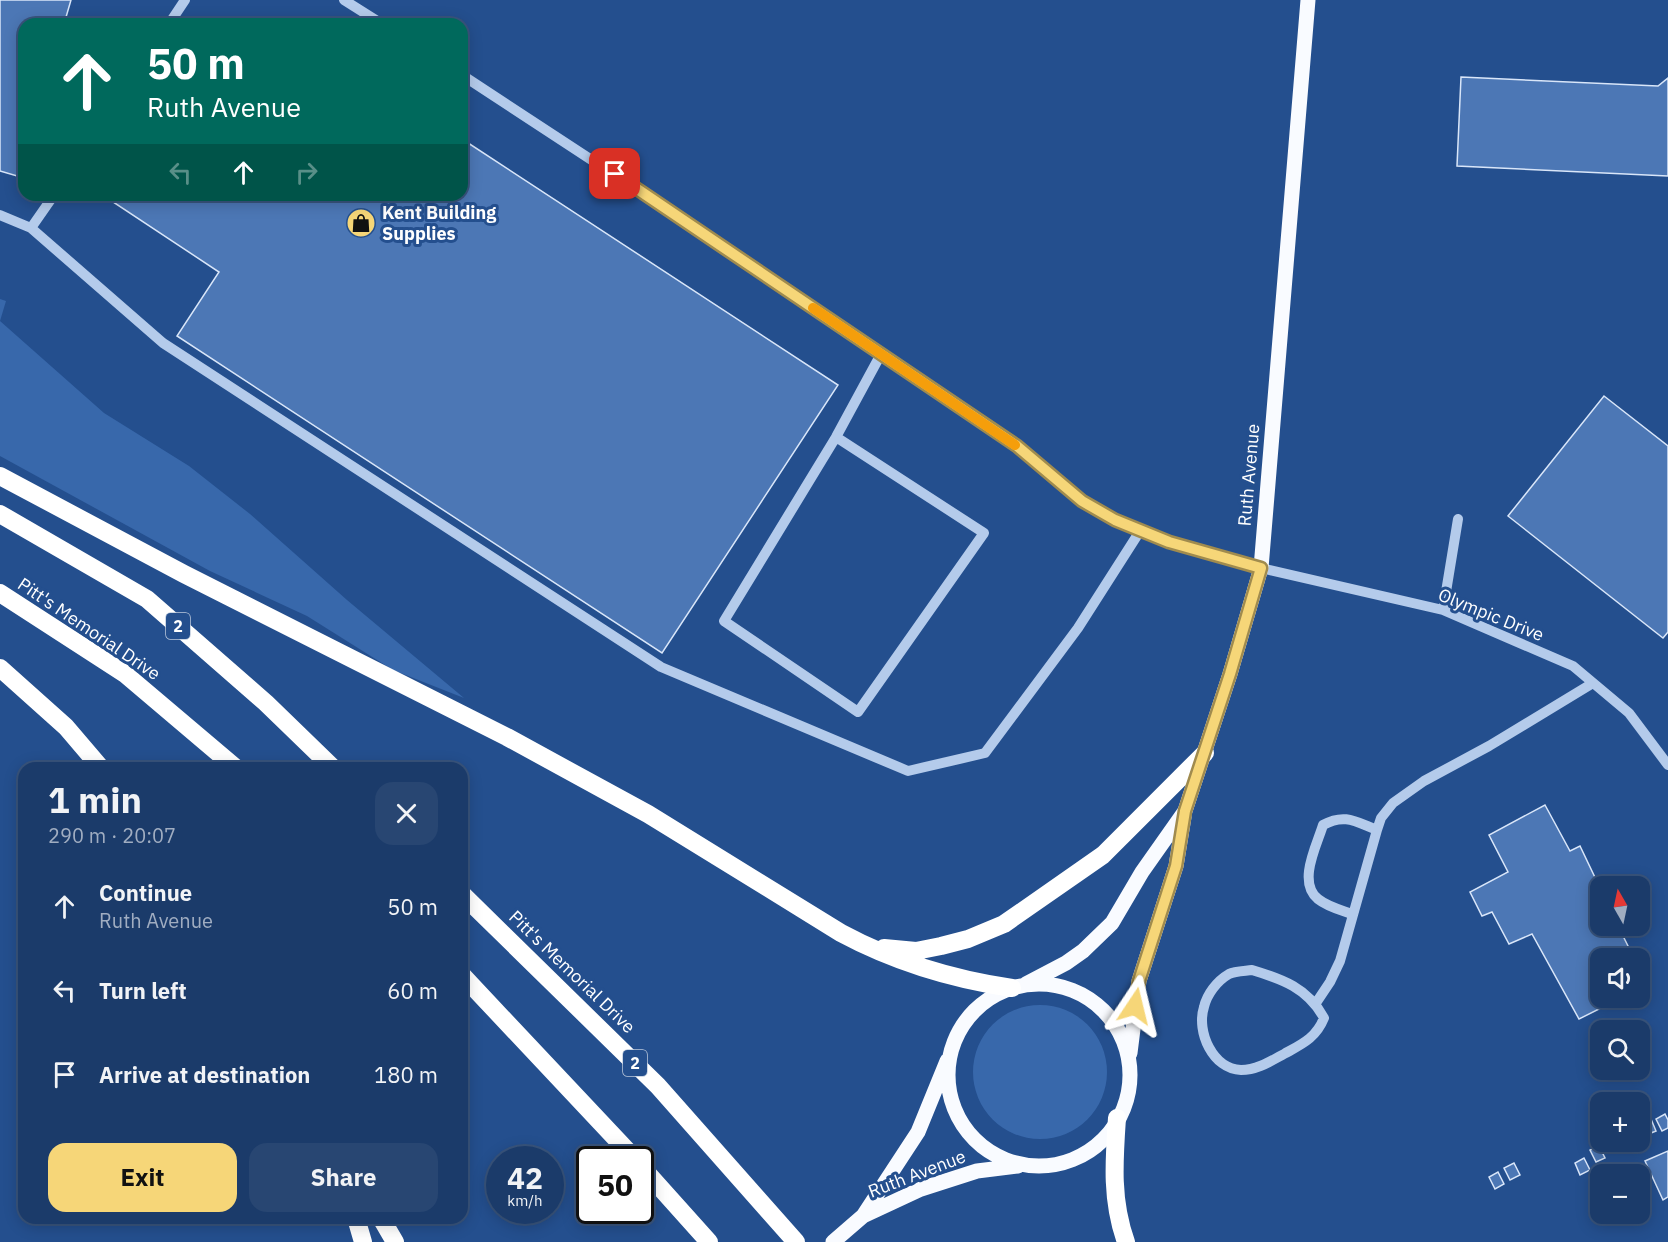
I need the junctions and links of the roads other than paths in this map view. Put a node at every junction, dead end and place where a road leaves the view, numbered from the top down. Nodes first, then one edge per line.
1 (185, 0) edge
2 (344, 0) edge
3 (1308, 0) edge
4 (173, 18) edge
5 (372, 18) edge
6 (468, 79) edge
7 (50, 201) edge
8 (0, 215) edge
9 (31, 228) junction
10 (880, 354) junction
11 (836, 437) junction
12 (0, 476) edge
13 (0, 514) edge
14 (1458, 519) dead end
15 (1140, 531) junction
16 (1261, 568) junction
17 (0, 593) edge
18 (1443, 610) junction
19 (0, 668) edge
20 (1593, 683) junction
21 (1205, 753) junction
22 (95, 762) edge
23 (229, 762) edge
24 (327, 762) edge
25 (1668, 765) edge
26 (1185, 811) junction
27 (1377, 830) junction
28 (468, 900) edge
29 (1353, 914) junction
30 (868, 947) junction
31 (468, 981) edge
32 (1019, 986) junction
33 (1316, 1003) junction
34 (952, 1048) junction
35 (1128, 1069) junction
36 (1118, 1118) junction
37 (623, 1146) edge
38 (1024, 1166) junction
39 (654, 1180) edge
40 (863, 1216) junction
41 (358, 1224) edge
42 (384, 1224) edge
43 (363, 1242) edge
44 (395, 1242) edge
45 (710, 1242) edge
46 (796, 1242) edge
47 (833, 1242) edge
48 (1126, 1242) edge

1 - 4 street
2 - 5 street
3 - 16 main road, Ruth Avenue
6 - 10 street, Olympic Drive
7 - 9 street
8 - 9 street
9 - 15 street
10 - 11 street
10 - 15 street, Olympic Drive
11 - 11 street
12 - 30 highway
13 - 24 highway, 2
14 - 18 street
15 - 16 street, Olympic Drive
16 - 18 street, Olympic Drive
16 - 21 main road, Ruth Avenue
17 - 23 highway, Pitt's Memorial Drive
18 - 20 street, Olympic Drive
19 - 22 highway
20 - 25 street, Olympic Drive
20 - 27 street
21 - 26 main road, Ruth Avenue
21 - 30 highway
26 - 32 main road, Ruth Avenue
26 - 35 main road
27 - 29 street
27 - 29 street
28 - 46 highway, Pitt's Memorial Drive / 2
29 - 33 street
30 - 32 highway
31 - 37 highway
32 - 34 main road
32 - 35 main road
33 - 33 street
34 - 38 main road
34 - 40 main road
35 - 36 main road
36 - 38 main road
36 - 48 highway
38 - 40 main road, Ruth Avenue
39 - 45 highway
40 - 47 main road, Ruth Avenue
41 - 43 highway
42 - 44 highway

